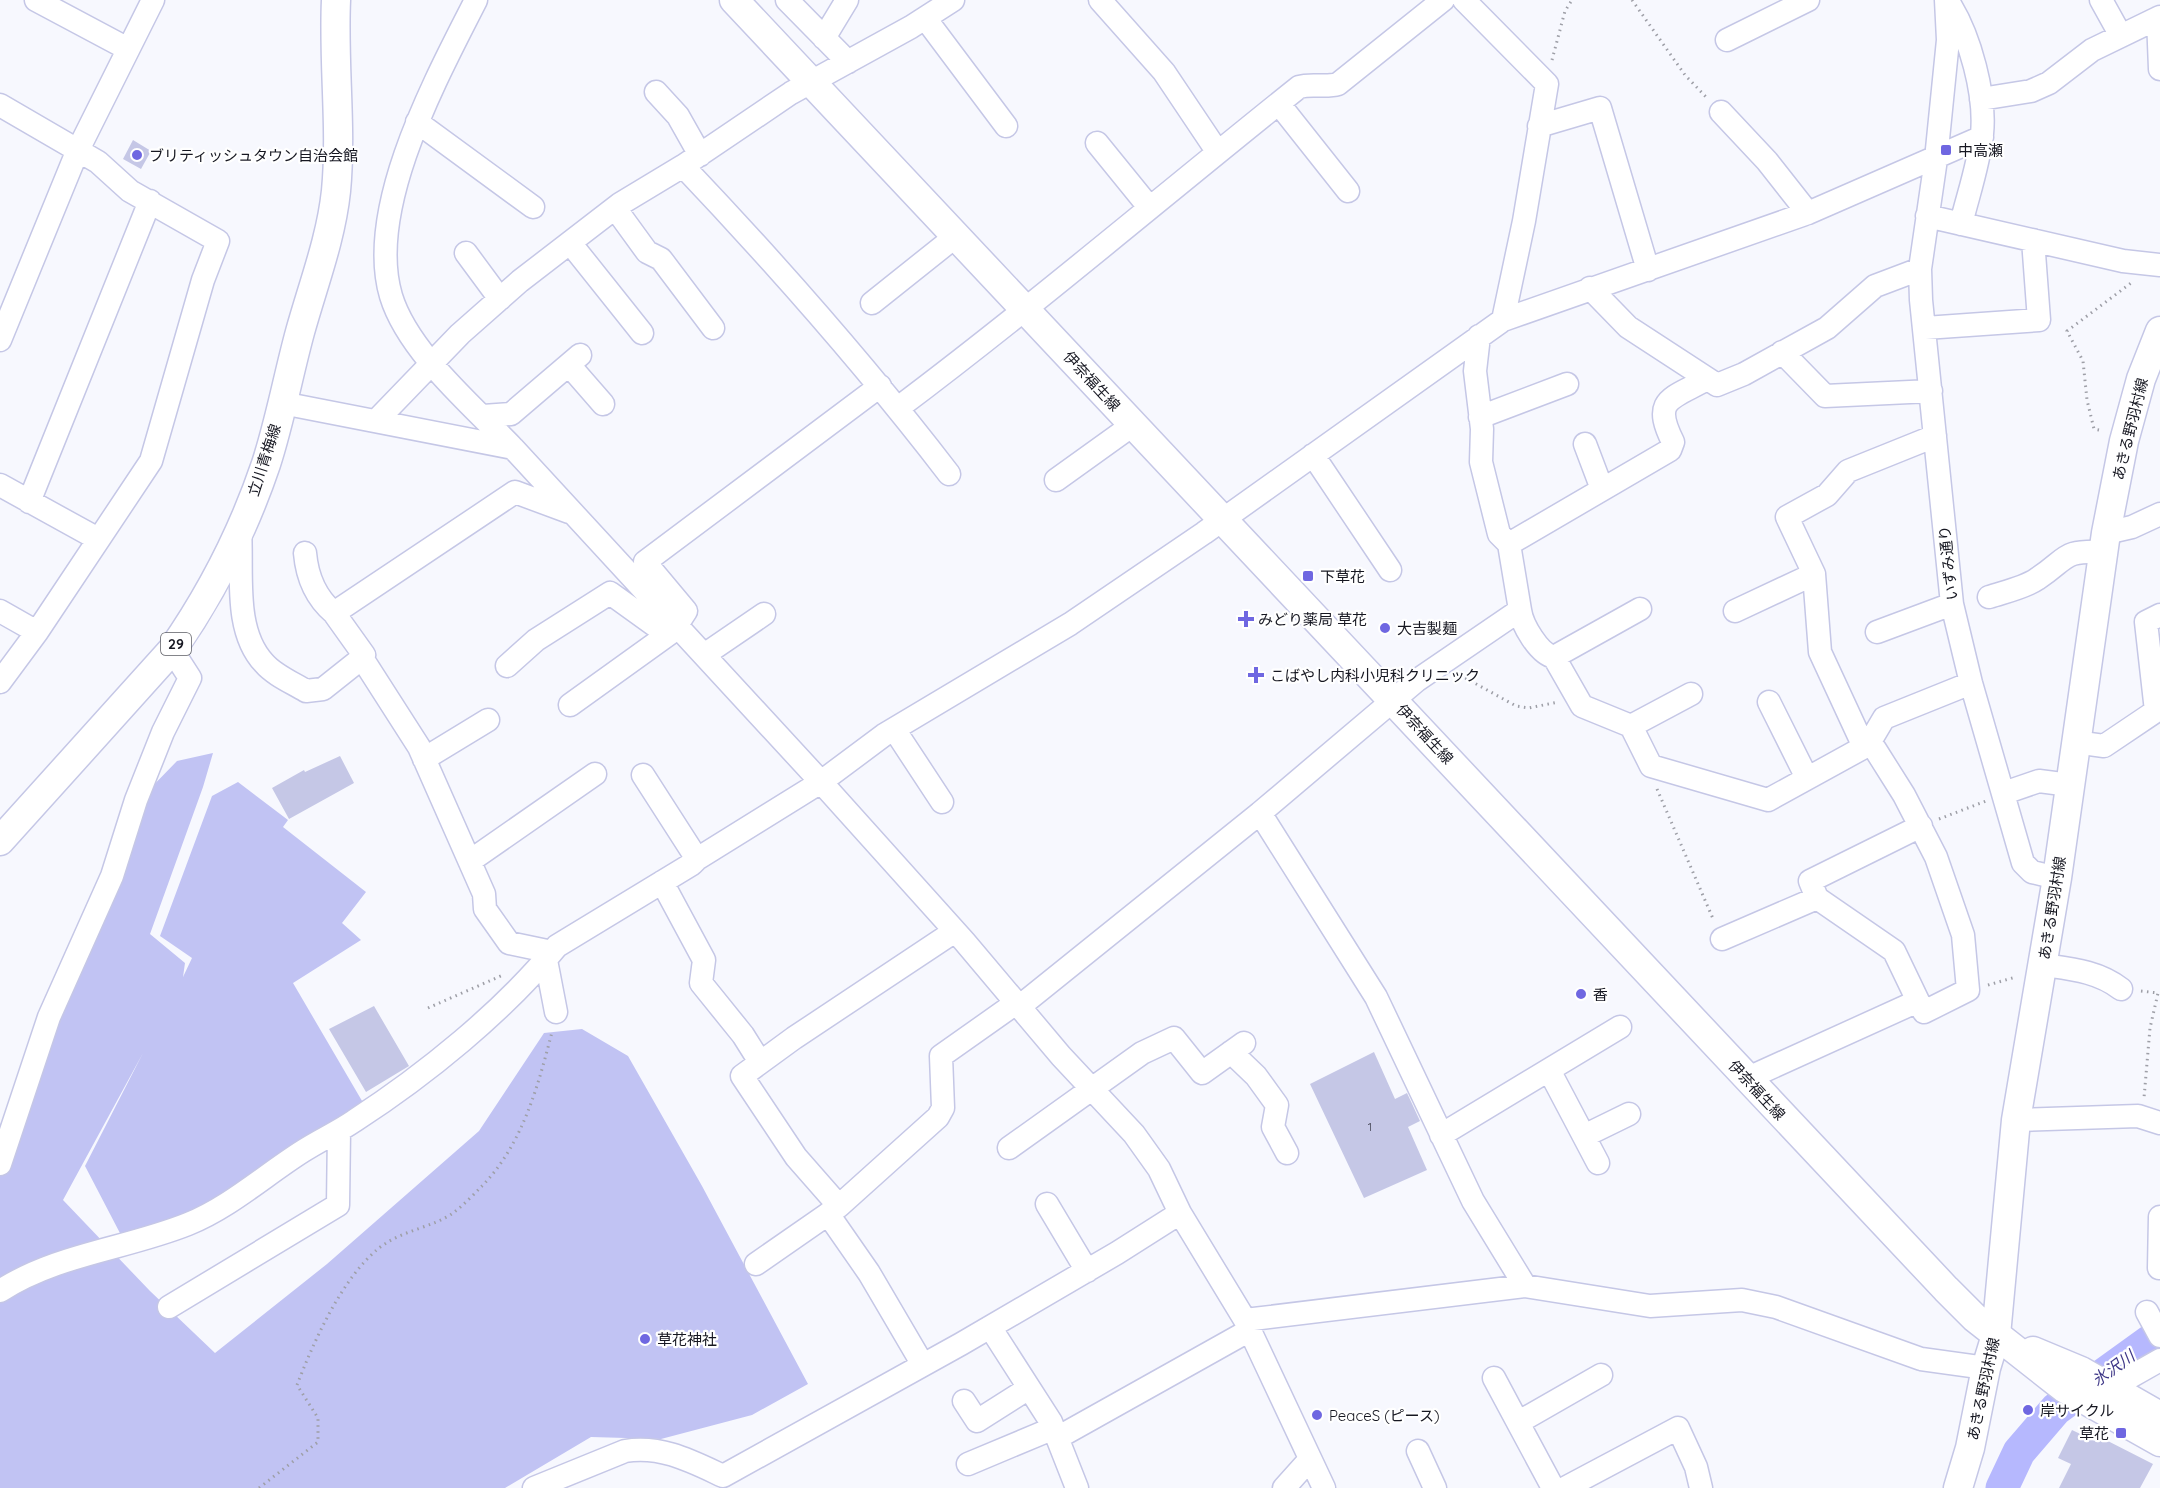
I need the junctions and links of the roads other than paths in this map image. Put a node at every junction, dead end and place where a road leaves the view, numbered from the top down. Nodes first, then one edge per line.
1 (36, 0) edge
2 (153, 0) edge
3 (336, 0) edge
4 (476, 0) edge
5 (734, 0) edge
6 (787, 0) edge
7 (847, 0) edge
8 (953, 0) edge
9 (1100, 0) edge
10 (1443, 0) edge
11 (1464, 0) edge
12 (1808, 0) edge
13 (1946, 0) edge
14 (2102, 0) edge
15 (925, 18) junction
16 (2159, 18) edge
17 (2121, 36) junction
18 (824, 38) junction
19 (1727, 40) dead end
20 (128, 50) junction
21 (848, 62) junction
22 (2160, 69) edge
23 (811, 80) junction
24 (656, 93) dead end
25 (1981, 99) junction
26 (1279, 104) junction
27 (0, 105) edge
28 (1721, 112) road end
29 (417, 122) junction
30 (1006, 126) dead end
31 (1539, 126) junction
32 (1982, 137) junction
33 (1097, 142) dead end
34 (1217, 151) junction
35 (77, 152) junction
36 (1936, 159) junction
37 (692, 161) junction
38 (1348, 191) dead end
39 (150, 201) junction
40 (533, 207) dead end
41 (1149, 207) junction
42 (615, 208) junction
43 (1808, 213) junction
44 (1927, 216) junction
45 (1962, 224) junction
46 (956, 236) junction
47 (2033, 240) junction
48 (571, 244) junction
49 (466, 253) dead end
50 (2160, 265) edge
51 (1920, 269) junction
52 (1648, 270) junction
53 (1590, 288) junction
54 (500, 298) junction
55 (872, 303) dead end
56 (1026, 310) junction
57 (1503, 320) junction
58 (713, 328) dead end
59 (1925, 328) junction
60 (2160, 331) edge
61 (642, 333) dead end
62 (1479, 336) junction
63 (0, 340) edge
64 (1782, 352) junction
65 (432, 363) junction
66 (1707, 379) junction
67 (1567, 384) dead end
68 (880, 386) junction
69 (1931, 391) junction
70 (282, 403) junction
71 (603, 404) dead end
72 (898, 408) junction
73 (483, 416) junction
74 (1480, 417) junction
75 (376, 421) junction
76 (1134, 424) junction
77 (1935, 436) junction
78 (1585, 444) dead end
79 (513, 448) junction
80 (1313, 455) junction
81 (949, 474) dead end
82 (1056, 480) dead end
83 (0, 485) edge
84 (1602, 489) junction
85 (29, 502) junction
86 (574, 514) junction
87 (2160, 514) edge
88 (1221, 520) junction
89 (239, 528) junction
90 (98, 539) junction
91 (2105, 542) junction
92 (1509, 544) junction
93 (305, 553) dead end
94 (1390, 570) dead end
95 (1814, 574) junction
96 (1989, 597) dead end
97 (1952, 604) junction
98 (1640, 609) dead end
99 (1520, 610) junction
100 (0, 611) edge
101 (1735, 611) dead end
102 (334, 613) junction
103 (764, 614) dead end
104 (2160, 615) edge
105 (677, 625) junction
106 (37, 632) junction
107 (1877, 632) dead end
108 (172, 650) junction
109 (704, 655) junction
110 (1554, 657) junction
111 (362, 658) junction
112 (507, 666) dead end
113 (0, 682) edge
114 (1971, 683) junction
115 (1691, 694) dead end
116 (1393, 700) junction
117 (1769, 702) dead end
118 (570, 705) dead end
119 (2158, 715) edge
120 (488, 720) dead end
121 (1631, 726) junction
122 (894, 729) junction
123 (2075, 742) junction
124 (1866, 746) junction
125 (424, 759) junction
126 (595, 774) dead end
127 (643, 776) dead end
128 (1808, 778) junction
129 (821, 782) junction
130 (2070, 785) junction
131 (2004, 793) junction
132 (942, 802) dead end
133 (1260, 813) junction
134 (1921, 826) junction
135 (0, 841) edge
136 (697, 859) junction
137 (470, 861) junction
138 (2057, 878) junction
139 (662, 882) junction
140 (1817, 898) junction
141 (955, 931) junction
142 (1722, 939) road end
143 (549, 956) junction
144 (2032, 970) junction
145 (2121, 989) road end
146 (1918, 1001) junction
147 (1018, 1005) junction
148 (556, 1012) road end
149 (1620, 1027) dead end
150 (760, 1062) junction
151 (1550, 1072) junction
152 (1746, 1079) junction
153 (1094, 1088) junction
154 (1629, 1114) dead end
155 (2016, 1120) junction
156 (2153, 1123) edge
157 (339, 1131) junction
158 (1441, 1135) junction
159 (1584, 1136) junction
160 (1009, 1148) dead end
161 (1287, 1153) dead end
162 (1598, 1163) dead end
163 (0, 1164) edge
164 (1047, 1204) dead end
165 (834, 1210) junction
166 (1180, 1213) junction
167 (2160, 1217) edge
168 (756, 1264) dead end
169 (2159, 1268) edge
170 (1087, 1271) junction
171 (1525, 1286) junction
172 (0, 1291) edge
173 (169, 1307) dead end
174 (1248, 1325) junction
175 (990, 1327) junction
176 (1996, 1335) junction
177 (2160, 1360) edge
178 (923, 1365) junction
179 (1986, 1368) junction
180 (1602, 1375) dead end
181 (1494, 1378) dead end
182 (1029, 1388) junction
183 (2089, 1389) junction
184 (964, 1401) dead end
185 (2160, 1416) edge
186 (1519, 1422) junction
187 (1055, 1433) junction
188 (2160, 1442) edge
189 (1418, 1451) dead end
190 (1310, 1460) junction
191 (968, 1464) dead end
192 (1699, 1478) edge
193 (534, 1488) edge
194 (1077, 1488) edge
195 (1284, 1488) edge
196 (1324, 1488) edge
197 (1436, 1488) edge
198 (1553, 1488) edge
199 (1565, 1488) edge
200 (1958, 1488) edge

1 - 20 street
2 - 20 street
3 - 70 main road, 立川青梅線 / 29
4 - 29 street
5 - 23 main road, 伊奈福生線
6 - 18 street
7 - 18 street
8 - 15 street
9 - 34 street
10 - 26 street
11 - 31 street
12 - 19 street
13 - 25 street
13 - 36 street, いずみ通り
14 - 17 street
15 - 21 street
15 - 30 street
16 - 17 street
16 - 22 street
17 - 25 street
18 - 21 street
20 - 35 street
21 - 23 street
23 - 37 street
23 - 46 main road, 伊奈福生線
24 - 37 street
25 - 32 street
26 - 34 street
26 - 38 street
27 - 35 street
28 - 43 street
29 - 40 street
29 - 65 street
31 - 52 street
31 - 57 street
32 - 36 street
32 - 45 street
33 - 41 street
34 - 41 street
35 - 39 street
35 - 63 street
36 - 43 street
36 - 44 street, いずみ通り
37 - 42 street
37 - 68 street
39 - 85 street
39 - 90 street
41 - 56 street
42 - 48 street
42 - 58 street
43 - 52 street
44 - 45 street
44 - 51 street, いずみ通り
45 - 47 street
46 - 55 street
46 - 56 main road, 伊奈福生線
47 - 50 street
47 - 59 street
48 - 54 street
48 - 61 street
49 - 54 street
51 - 59 street, いずみ通り
51 - 64 street
52 - 53 street
53 - 57 street
53 - 66 street
54 - 65 street
56 - 72 street
56 - 76 main road, 伊奈福生線
57 - 62 street
59 - 69 street, いずみ通り
60 - 91 main road, あきる野羽村線
62 - 74 street
62 - 80 street
64 - 66 street
64 - 69 street
65 - 73 street
65 - 75 street
66 - 84 street
67 - 74 street
68 - 72 street
68 - 105 street
69 - 77 street, いずみ通り
70 - 75 street
70 - 89 main road, 立川青梅線 / 29
71 - 73 street
72 - 81 street
73 - 79 street
74 - 92 street
75 - 79 street
76 - 82 street
76 - 88 main road, 伊奈福生線
77 - 95 street
77 - 97 street, いずみ通り
78 - 84 street
79 - 86 street
80 - 88 street
80 - 94 street
83 - 85 street
84 - 92 street
85 - 90 street
86 - 102 street
86 - 105 street
87 - 91 street
88 - 116 main road, 伊奈福生線
88 - 122 street
89 - 108 main road, 立川青梅線 / 29
89 - 111 street
90 - 106 street
91 - 96 street
91 - 123 main road, あきる野羽村線
92 - 99 street
93 - 102 street
95 - 101 street
95 - 124 street
97 - 107 street
97 - 114 street, いずみ通り
98 - 110 street
99 - 110 street
99 - 116 street
100 - 106 street
102 - 111 street
103 - 109 street
104 - 119 street
105 - 109 street
105 - 112 street
105 - 118 street
106 - 113 street
108 - 135 main road, 立川青梅線 / 29
108 - 163 street
109 - 129 street
110 - 121 street
111 - 125 street
114 - 124 street
114 - 131 street, いずみ通り
115 - 121 street
116 - 133 street
116 - 152 main road, 伊奈福生線
117 - 128 street
119 - 123 street
120 - 125 street
121 - 128 street
122 - 129 street
122 - 132 street
123 - 130 main road, あきる野羽村線
124 - 128 street
124 - 134 street
125 - 137 street
126 - 137 street
127 - 136 street
129 - 136 street
129 - 141 street
130 - 131 street
130 - 138 main road, あきる野羽村線
131 - 138 street, いずみ通り
133 - 147 street
133 - 158 street
134 - 140 street
134 - 146 street
136 - 139 street
137 - 143 street
138 - 144 main road, あきる野羽村線
139 - 143 street
139 - 150 street
140 - 142 street
140 - 146 street
141 - 147 street
141 - 150 street
143 - 148 street
143 - 157 street
144 - 145 street
144 - 155 main road, あきる野羽村線
146 - 152 street
147 - 153 street
147 - 165 street
149 - 151 street
150 - 165 street
151 - 158 street
151 - 159 street
152 - 176 main road, 伊奈福生線
153 - 160 street
153 - 161 street
153 - 166 street
154 - 159 street
155 - 156 street
155 - 176 main road, あきる野羽村線
157 - 172 street
157 - 173 street
158 - 171 street
159 - 162 street
164 - 170 street
165 - 168 street
165 - 178 street
166 - 170 street
166 - 174 street
167 - 169 street
170 - 175 street
171 - 174 street
171 - 179 street
174 - 187 street
174 - 190 street
175 - 178 street
175 - 182 street
176 - 179 main road, あきる野羽村線
176 - 183 main road, 伊奈福生線
177 - 183 street
178 - 193 street
179 - 200 main road, あきる野羽村線
180 - 186 street
181 - 186 street
182 - 184 street
182 - 187 street
183 - 185 main road, 伊奈福生線
183 - 188 main road, 伊奈福生線
186 - 198 street
187 - 191 street
187 - 194 street
189 - 197 street
190 - 195 street
190 - 196 street
192 - 199 street

